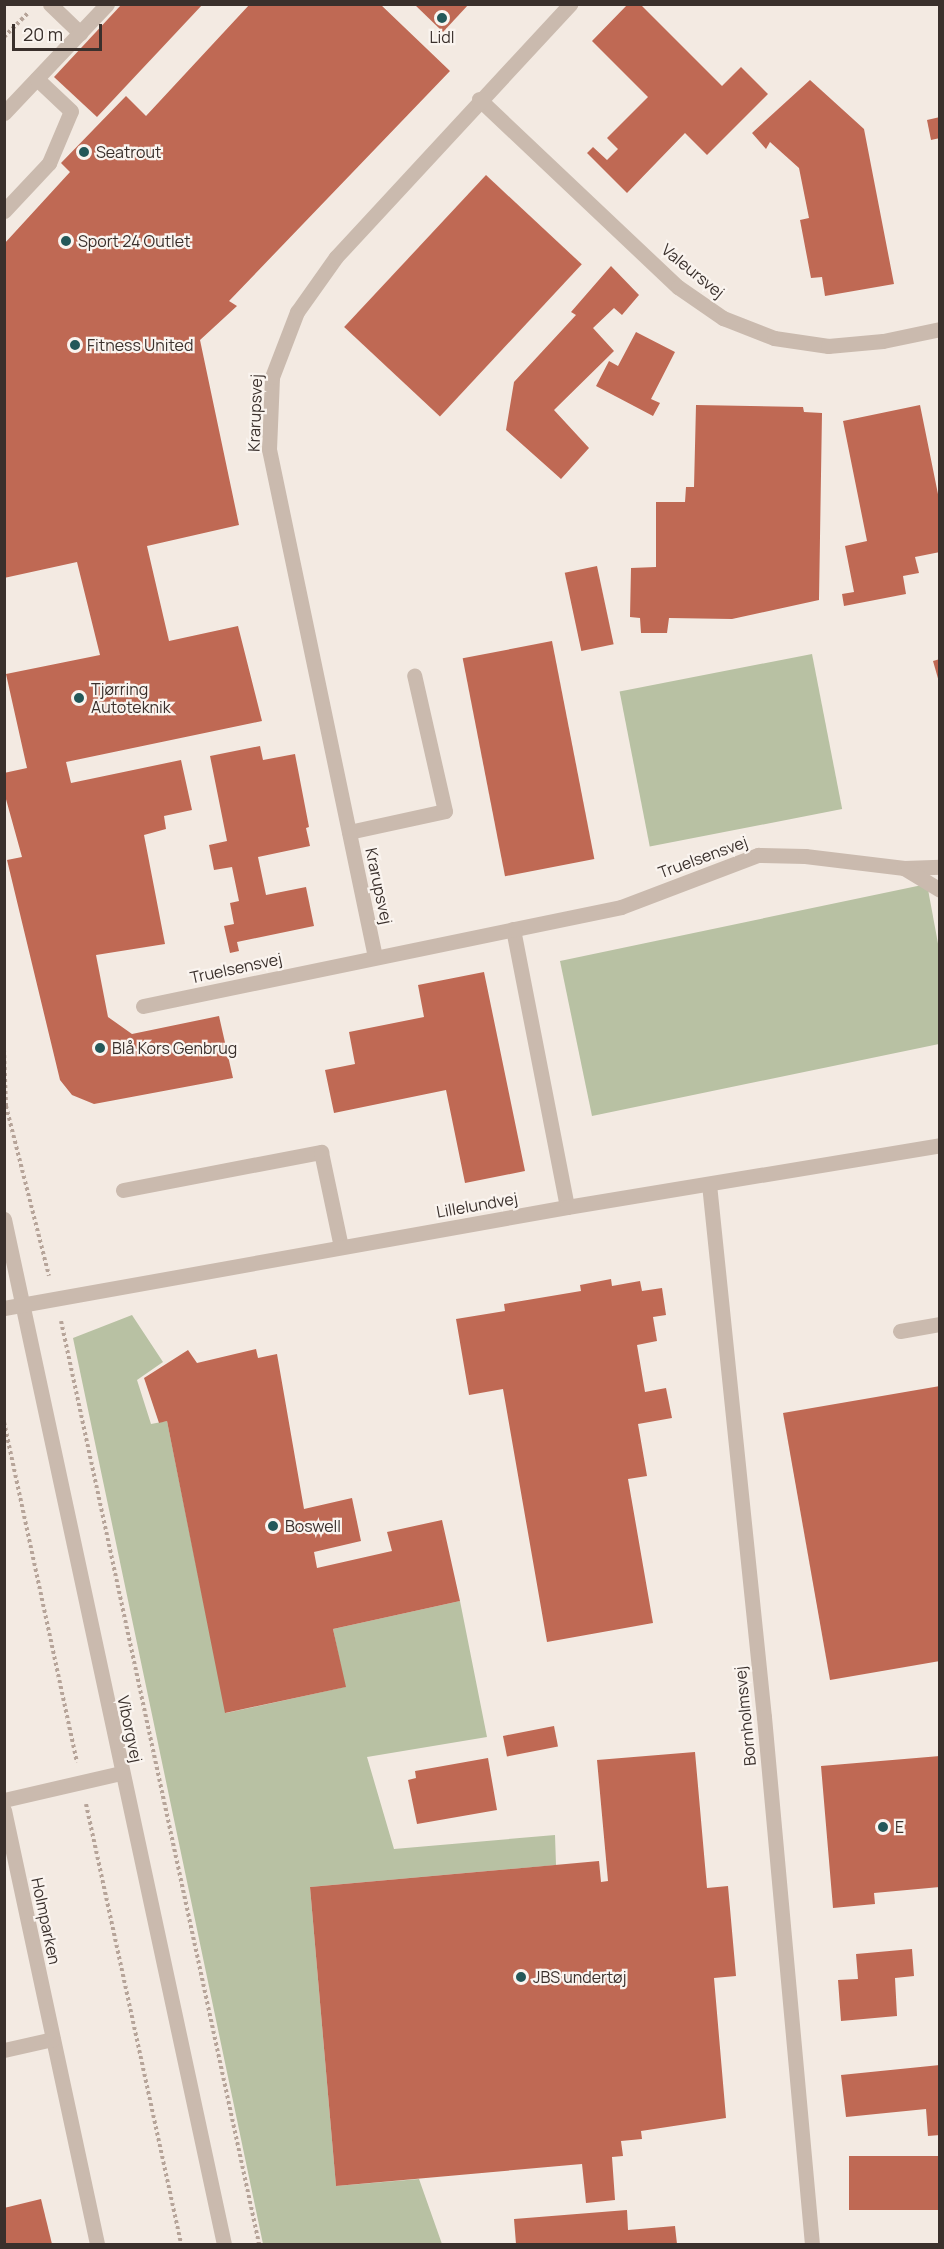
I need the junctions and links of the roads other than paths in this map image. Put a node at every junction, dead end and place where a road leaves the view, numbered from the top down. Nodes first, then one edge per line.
1 (50, 4) edge
2 (107, 4) edge
3 (570, 4) edge
4 (80, 33) junction
5 (37, 79) junction
6 (479, 99) junction
7 (4, 113) edge
8 (4, 211) edge
9 (939, 329) edge
10 (414, 675) dead end
11 (349, 832) junction
12 (939, 867) edge
13 (904, 868) junction
14 (939, 890) edge
15 (513, 929) junction
16 (375, 957) junction
17 (142, 1006) dead end
18 (939, 1145) edge
19 (709, 1184) junction
20 (123, 1190) dead end
21 (567, 1207) junction
22 (4, 1220) edge
23 (341, 1247) junction
24 (22, 1305) junction
25 (4, 1308) edge
26 (939, 1324) edge
27 (900, 1330) dead end
28 (121, 1773) junction
29 (4, 1800) edge
30 (4, 1810) edge
31 (53, 2039) junction
32 (4, 2050) edge
33 (97, 2244) edge
34 (224, 2244) edge
35 (812, 2244) edge

1 - 4 street
2 - 4 street
3 - 6 street, Krarupsvej
4 - 5 street
5 - 7 street
5 - 8 street
6 - 9 street, Valeursvej
6 - 11 street, Krarupsvej
10 - 11 street
11 - 16 street, Krarupsvej
12 - 13 street
13 - 14 street, Truelsensvej
13 - 15 street, Truelsensvej
15 - 16 street, Truelsensvej
15 - 21 street
16 - 17 street, Truelsensvej
18 - 19 street, Lillelundvej
19 - 21 street, Lillelundvej
19 - 35 street, Bornholmsvej
20 - 23 street
21 - 23 street, Lillelundvej
22 - 24 street, Viborgvej
23 - 24 street, Lillelundvej
24 - 25 street
24 - 28 street, Viborgvej
26 - 27 street
28 - 29 street
28 - 34 street, Viborgvej
30 - 31 street, Holmparken
31 - 32 street
31 - 33 street, Holmparken

